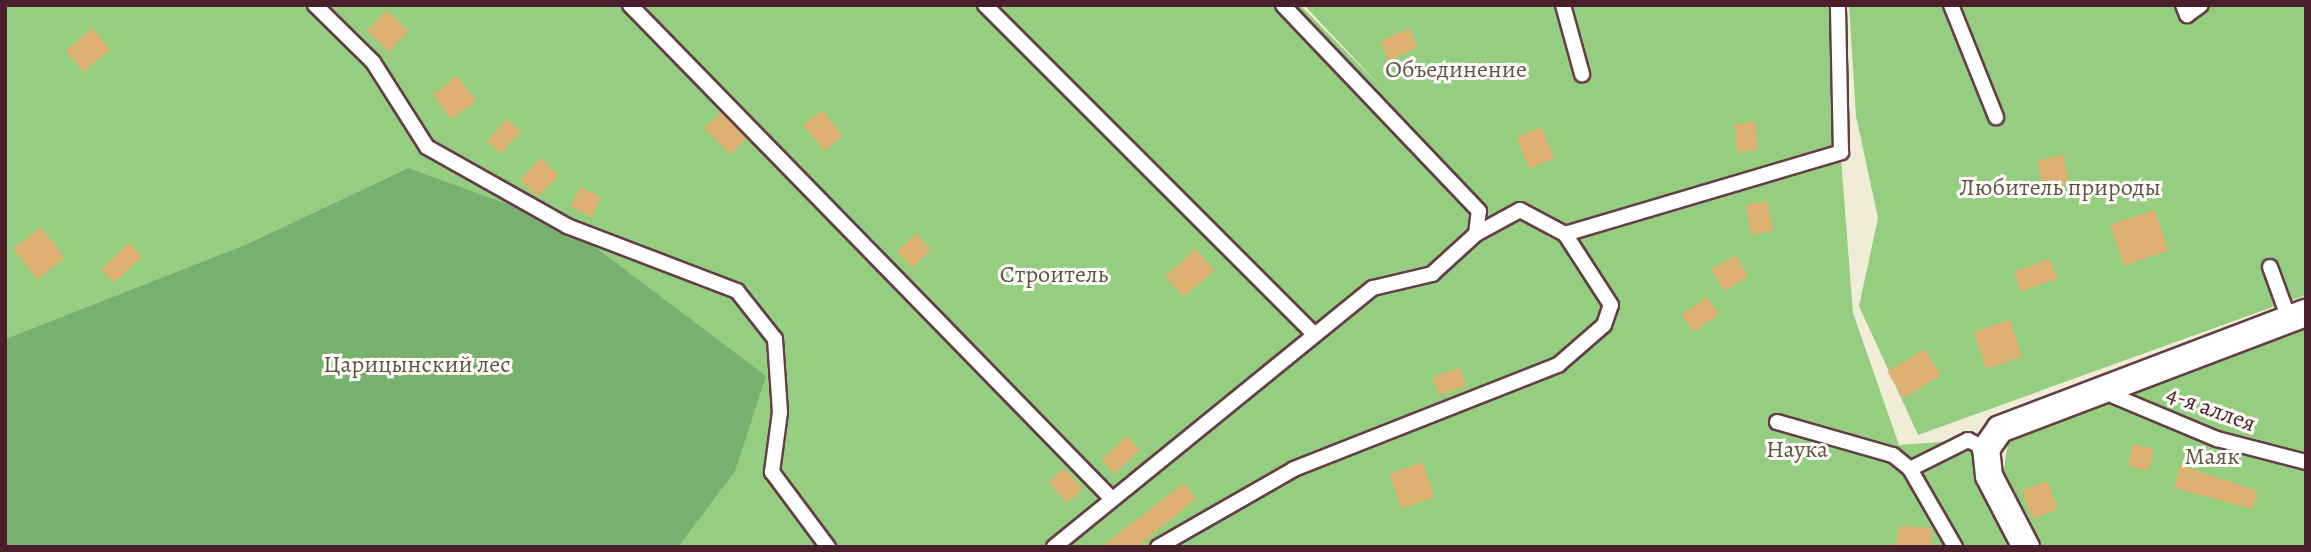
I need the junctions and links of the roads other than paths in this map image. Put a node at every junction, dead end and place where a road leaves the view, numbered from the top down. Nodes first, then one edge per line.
1 (315, 5) edge
2 (630, 5) edge
3 (985, 5) edge
4 (1283, 5) edge
5 (1563, 5) edge
6 (1838, 5) edge
7 (1951, 5) edge
8 (2183, 5) edge
9 (2201, 5) edge
10 (1582, 74) dead end
11 (1996, 117) dead end
12 (1476, 234) junction
13 (1565, 234) junction
14 (2270, 267) dead end
15 (2298, 316) edge
16 (1313, 333) junction
17 (2111, 385) junction
18 (1777, 422) dead end
19 (1986, 449) junction
20 (2306, 462) edge
21 (1910, 469) junction
22 (1111, 498) junction
23 (828, 547) edge
24 (1054, 547) edge
25 (1158, 547) edge
26 (1955, 547) edge
27 (2026, 547) edge

1 - 23 lane
2 - 22 lane
3 - 16 lane
4 - 12 lane
5 - 10 lane
6 - 13 lane
7 - 11 lane
8 - 9 lane
12 - 13 lane
12 - 16 lane
13 - 25 lane
14 - 15 lane
15 - 17 street
16 - 22 lane
17 - 19 street
17 - 20 lane, 4-я аллея
18 - 21 lane
19 - 21 lane
19 - 27 street
21 - 26 lane
22 - 24 lane

